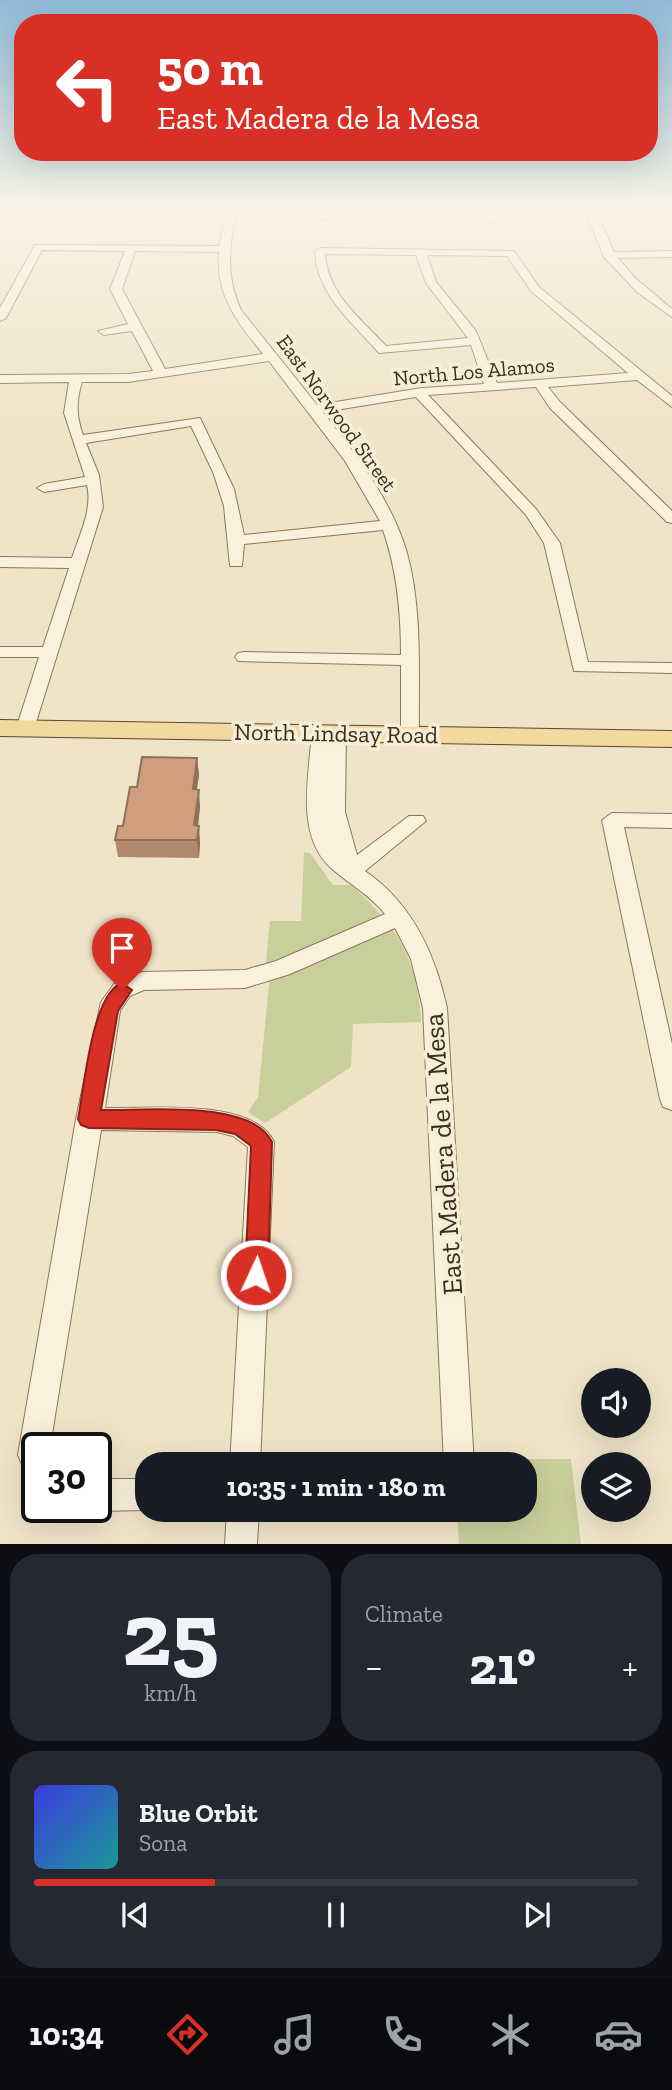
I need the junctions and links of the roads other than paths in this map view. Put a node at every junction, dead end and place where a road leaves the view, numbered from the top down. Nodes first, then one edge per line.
1 (21, 280) edge
2 (119, 280) edge
3 (223, 280) edge
4 (325, 280) edge
5 (428, 280) edge
6 (529, 280) edge
7 (628, 280) edge
8 (672, 314) edge
9 (0, 318) edge
10 (136, 327) junction
11 (104, 331) dead end
12 (475, 341) junction
13 (271, 357) junction
14 (161, 373) junction
15 (640, 376) junction
16 (0, 379) edge
17 (76, 381) junction
18 (540, 384) junction
19 (491, 385) junction
20 (419, 393) junction
21 (672, 402) edge
22 (312, 410) junction
23 (195, 421) joint
24 (78, 440) junction
25 (93, 480) junction
26 (44, 488) dead end
27 (672, 519) edge
28 (388, 525) junction
29 (238, 540) junction
30 (0, 562) edge
31 (236, 562) dead end
32 (78, 563) junction
33 (0, 652) edge
34 (50, 653) junction
35 (244, 657) dead end
36 (409, 660) junction
37 (580, 667) joint
38 (672, 668) edge
39 (0, 728) edge
40 (25, 729) junction
41 (329, 732) junction
42 (410, 734) junction
43 (672, 739) edge
44 (416, 821) dead end
45 (672, 821) edge
46 (352, 870) junction
47 (399, 917) junction
48 (672, 1099) edge
49 (89, 1119) junction
50 (37, 1432) edge
51 (246, 1452) edge
52 (458, 1452) edge
53 (112, 1495) edge
54 (135, 1495) edge
55 (242, 1522) edge
56 (241, 1544) edge

1 - 9 street
2 - 10 street
3 - 13 street, East Norwood Street
4 - 12 street
5 - 12 street
6 - 15 street
7 - 8 street
10 - 11 street
10 - 14 street
12 - 19 street
13 - 14 street
13 - 22 street, East Norwood Street
14 - 17 street
15 - 18 street, North Los Alamos
15 - 21 street
16 - 17 street
17 - 24 street
18 - 19 street, North Los Alamos
18 - 27 street
19 - 20 street, North Los Alamos
20 - 22 street, North Los Alamos
20 - 37 street
22 - 28 street, East Norwood Street
23 - 24 street
23 - 29 street
24 - 25 street
25 - 26 street
25 - 32 street
28 - 29 street
28 - 36 street, East Norwood Street
29 - 31 street
30 - 32 street
32 - 34 street
33 - 34 street
34 - 40 street
35 - 36 street
36 - 42 street, East Norwood Street
37 - 38 street
39 - 40 main road, North Lindsay Road
40 - 41 main road, North Lindsay Road
41 - 42 main road, North Lindsay Road
41 - 46 street, East Madera de la Mesa
42 - 43 main road, North Lindsay Road
44 - 46 street
45 - 48 street
46 - 47 street, East Madera de la Mesa
47 - 49 street
47 - 52 street, East Madera de la Mesa
49 - 50 street
49 - 51 street
53 - 54 street
55 - 56 street

